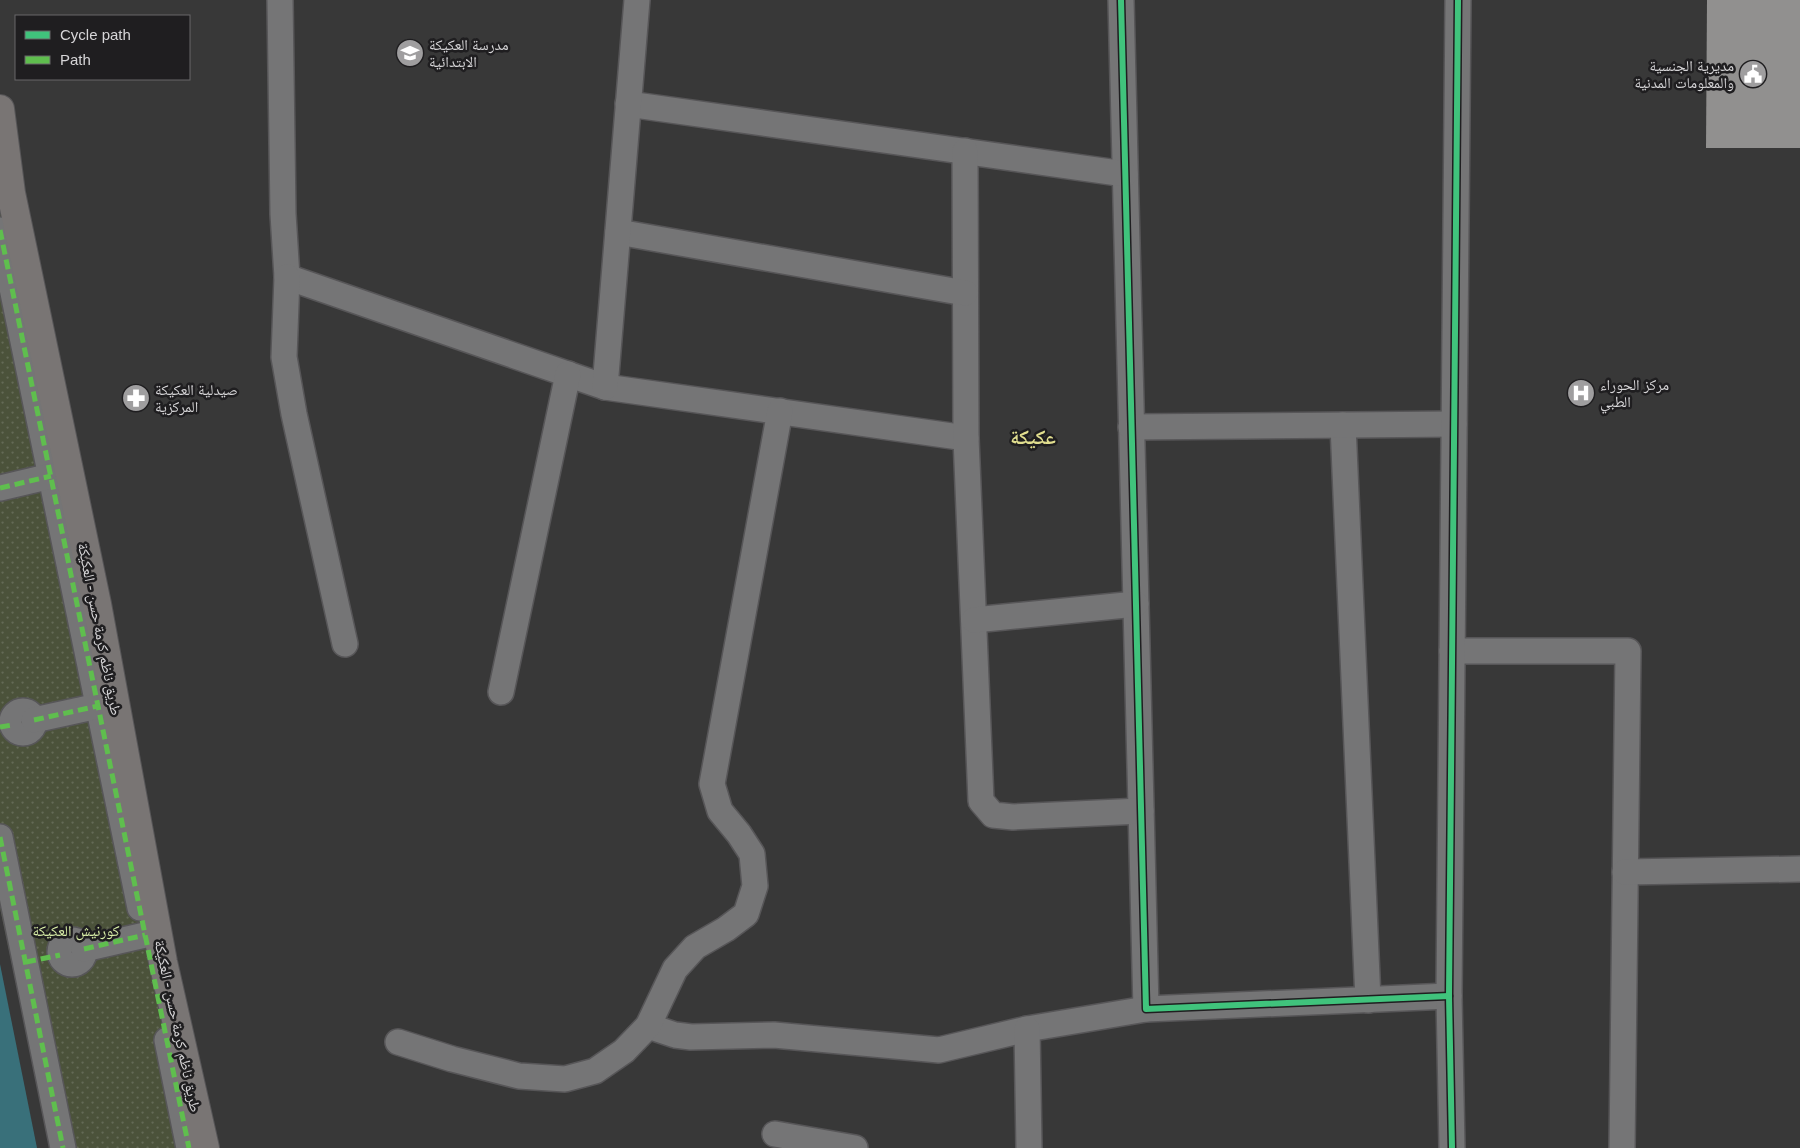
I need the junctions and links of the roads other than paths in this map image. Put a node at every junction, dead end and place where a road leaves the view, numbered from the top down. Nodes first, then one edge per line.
1 (280, 0) edge
2 (636, 0) edge
3 (1121, 0) edge
4 (1458, 0) edge
5 (628, 104) junction
6 (0, 109) edge
7 (965, 151) junction
8 (1125, 174) junction
9 (618, 232) junction
10 (1, 242) edge
11 (287, 277) junction
12 (965, 292) junction
13 (568, 374) junction
14 (605, 387) junction
15 (780, 411) junction
16 (1454, 424) junction
17 (1343, 425) junction
18 (1131, 427) junction
19 (966, 438) junction
20 (51, 476) junction
21 (0, 488) edge
22 (1136, 604) junction
23 (974, 620) junction
24 (345, 644) dead end
25 (1452, 651) junction
26 (501, 692) dead end
27 (98, 706) junction
28 (15, 724) edge
29 (1141, 811) junction
30 (0, 837) edge
31 (1800, 869) edge
32 (1625, 872) junction
33 (145, 936) junction
34 (26, 962) junction
35 (1448, 996) junction
36 (1368, 1000) junction
37 (1146, 1009) junction
38 (648, 1026) junction
39 (1027, 1029) junction
40 (398, 1042) dead end
41 (775, 1134) dead end
42 (63, 1148) edge
43 (190, 1148) edge
44 (205, 1148) edge
45 (855, 1148) edge
46 (1029, 1148) edge
47 (1452, 1148) edge
48 (1622, 1148) edge

1 - 11 street
2 - 5 street
3 - 8 street
4 - 16 street
5 - 7 street
5 - 9 street
6 - 44 street, طريق ناظم كرمة حسن - العكيكة
7 - 8 street
7 - 12 street
8 - 18 street
9 - 12 street
9 - 14 street
10 - 20 street
11 - 13 street
11 - 24 street
12 - 19 street
13 - 14 street
13 - 26 street
14 - 15 street
15 - 19 street
15 - 38 street
16 - 17 street
16 - 25 street
17 - 18 street
17 - 36 street
18 - 22 street
19 - 23 street
20 - 21 street
20 - 27 street
22 - 23 street
22 - 29 street
23 - 29 street
25 - 32 street
25 - 35 street
27 - 28 street
27 - 33 street
29 - 37 street
30 - 34 street
31 - 32 street
32 - 48 street
33 - 34 street
33 - 43 street
34 - 42 street
35 - 36 street
35 - 47 street
36 - 37 street
37 - 39 street
38 - 39 street
38 - 40 street
39 - 46 street
41 - 45 street

